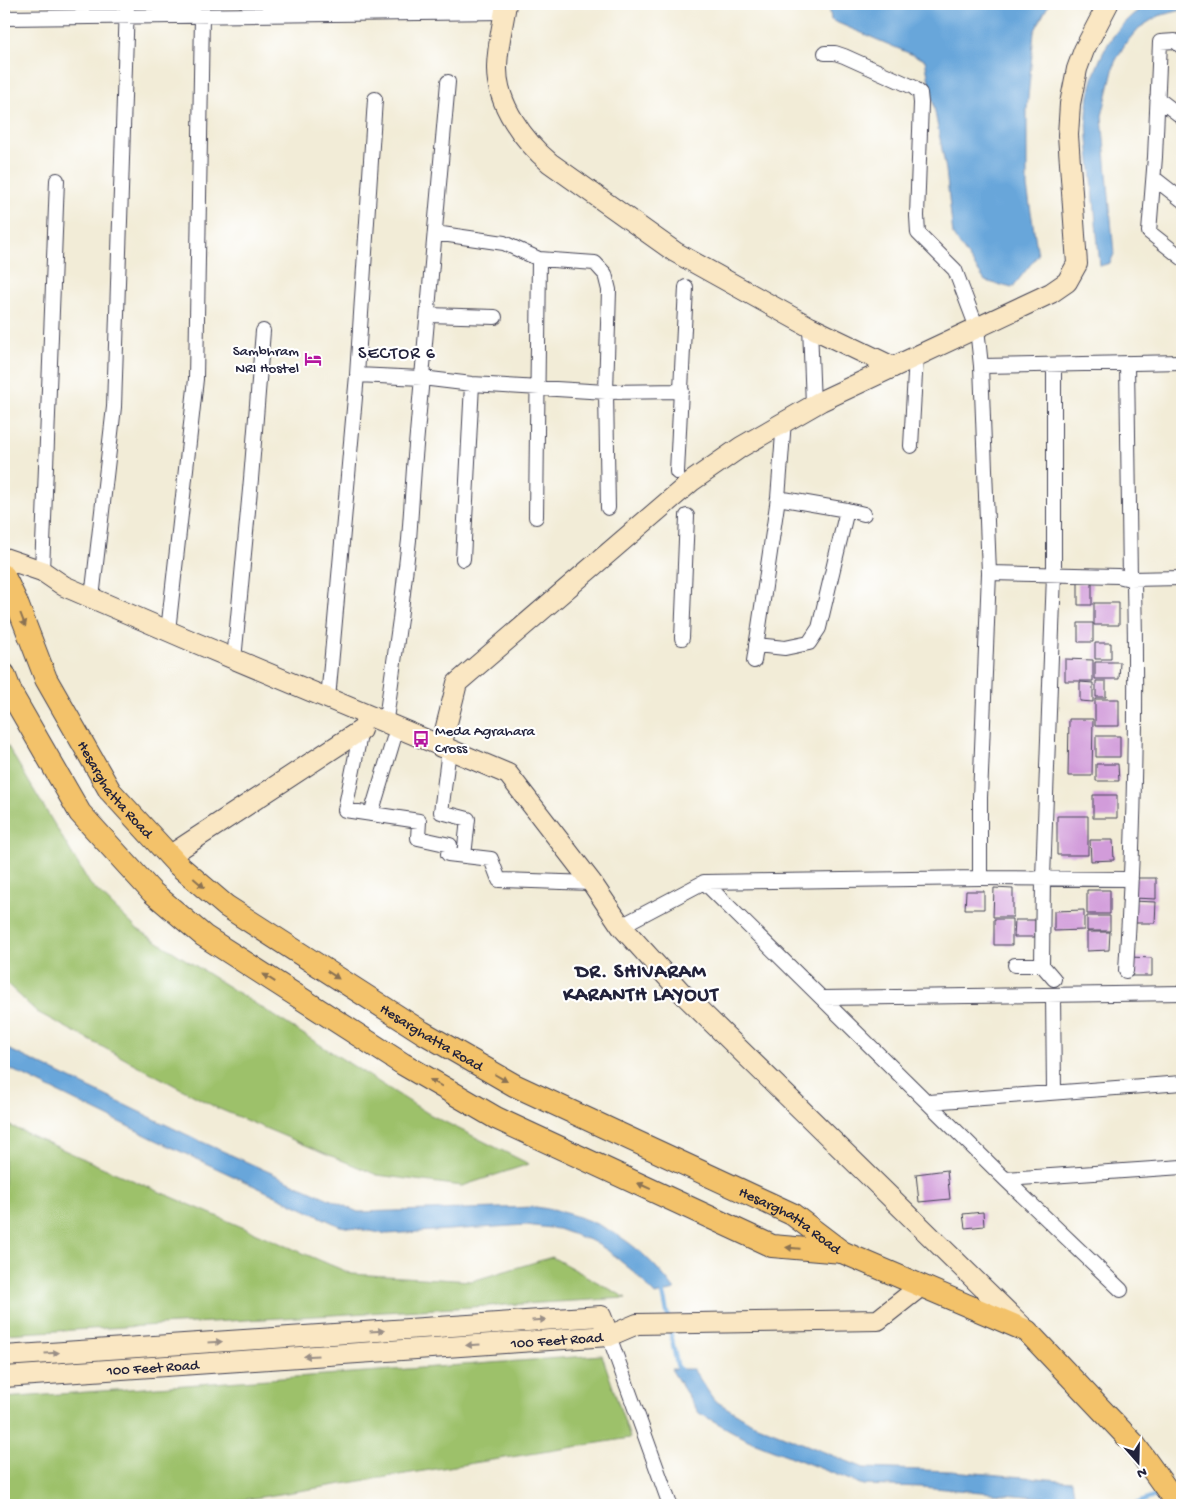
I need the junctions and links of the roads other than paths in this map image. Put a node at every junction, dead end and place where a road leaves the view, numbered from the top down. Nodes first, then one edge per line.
1 (1108, 4) edge
2 (505, 8) edge
3 (314, 9) edge
4 (127, 10) edge
5 (202, 16) junction
6 (4, 18) edge
7 (1182, 46) edge
8 (825, 53) dead end
9 (448, 82) dead end
10 (1157, 98) junction
11 (375, 99) dead end
12 (1182, 117) edge
13 (1154, 178) junction
14 (57, 180) dead end
15 (1182, 200) edge
16 (435, 232) junction
17 (1182, 258) edge
18 (539, 259) junction
19 (686, 287) dead end
20 (428, 315) junction
21 (495, 317) dead end
22 (810, 327) junction
23 (977, 328) junction
24 (263, 331) dead end
25 (916, 356) junction
26 (1182, 362) edge
27 (1127, 363) junction
28 (1054, 365) junction
29 (981, 366) junction
30 (893, 367) junction
31 (357, 375) junction
32 (422, 378) junction
33 (472, 384) junction
34 (537, 388) junction
35 (682, 391) junction
36 (606, 392) junction
37 (813, 405) junction
38 (784, 420) junction
39 (911, 446) dead end
40 (677, 472) dead end
41 (778, 498) junction
42 (608, 508) dead end
43 (847, 510) junction
44 (864, 514) dead end
45 (687, 516) dead end
46 (536, 517) dead end
47 (4, 558) edge
48 (463, 559) dead end
49 (42, 571) junction
50 (989, 573) junction
51 (1054, 574) junction
52 (4, 576) edge
53 (1182, 578) edge
54 (1130, 579) junction
55 (92, 598) junction
56 (168, 631) junction
57 (682, 638) dead end
58 (756, 645) junction
59 (234, 660) junction
60 (754, 661) dead end
61 (4, 674) edge
62 (328, 699) junction
63 (376, 724) junction
64 (445, 748) junction
65 (371, 814) junction
66 (169, 856) junction
67 (464, 856) junction
68 (980, 878) junction
69 (1044, 878) junction
70 (1131, 879) junction
71 (704, 882) junction
72 (592, 883) junction
73 (621, 926) junction
74 (1015, 965) dead end
75 (1042, 965) junction
76 (1126, 970) dead end
77 (1054, 979) dead end
78 (1182, 994) edge
79 (1053, 995) junction
80 (822, 998) junction
81 (1182, 1083) edge
82 (1054, 1092) junction
83 (929, 1102) junction
84 (1182, 1167) edge
85 (1006, 1179) junction
86 (842, 1252) junction
87 (921, 1286) junction
88 (1121, 1290) dead end
89 (1027, 1331) junction
90 (609, 1336) junction
91 (4, 1356) edge
92 (4, 1377) edge
93 (670, 1505) edge
94 (1178, 1505) edge

1 - 23 main road
2 - 3 street
2 - 22 main road
3 - 5 street
4 - 5 street
4 - 6 street
4 - 55 street
5 - 56 street
7 - 10 street
8 - 23 street
9 - 16 street
10 - 12 street
10 - 13 street
11 - 31 street
13 - 15 street
13 - 17 street
14 - 49 street
16 - 18 street
16 - 20 street
18 - 34 street
18 - 36 street
19 - 35 street
20 - 21 street
20 - 32 street
22 - 30 main road
22 - 37 street
23 - 25 main road
23 - 29 street
24 - 59 street
25 - 30 main road
25 - 39 street
26 - 27 street
27 - 28 street
27 - 54 street
28 - 29 street
28 - 51 street
29 - 50 street
30 - 37 main road
31 - 32 street
31 - 62 street
32 - 33 street
32 - 63 street
33 - 34 street
33 - 48 street
34 - 36 street
34 - 46 street
35 - 36 street
35 - 40 street
36 - 42 street
37 - 38 main road
38 - 41 street
38 - 64 main road
41 - 43 street
41 - 58 street
43 - 44 street
43 - 58 street
45 - 57 street
47 - 49 main road
49 - 55 main road
50 - 51 street
50 - 68 street
51 - 54 street
51 - 69 street
52 -> 66 main road, Hesarghatta Road
53 - 54 street
54 - 70 street
55 - 56 main road
56 - 59 main road
58 - 60 street
59 - 62 main road
86 -> 61 main road, Hesarghatta Road
62 - 63 main road
63 - 64 main road
63 - 65 street
63 - 65 street
63 - 66 main road
64 - 67 street
64 - 72 main road
65 - 67 street
66 -> 86 main road, Hesarghatta Road
67 - 72 street
68 - 69 street
68 - 71 street
69 - 70 street
69 - 75 street
70 - 76 street
71 - 73 street
71 - 80 street
72 - 73 main road
73 - 89 main road
74 - 75 street
75 - 77 street
78 - 79 street
79 - 80 street
79 - 82 street
80 - 83 street
81 - 82 street
82 - 83 street
83 - 85 street
84 - 85 street
85 - 88 street
86 - 87 main road
87 - 89 main road
87 - 90 main road
89 - 94 main road
91 -> 90 main road, 100 Feet Road
90 -> 92 main road, 100 Feet Road
90 - 93 street

